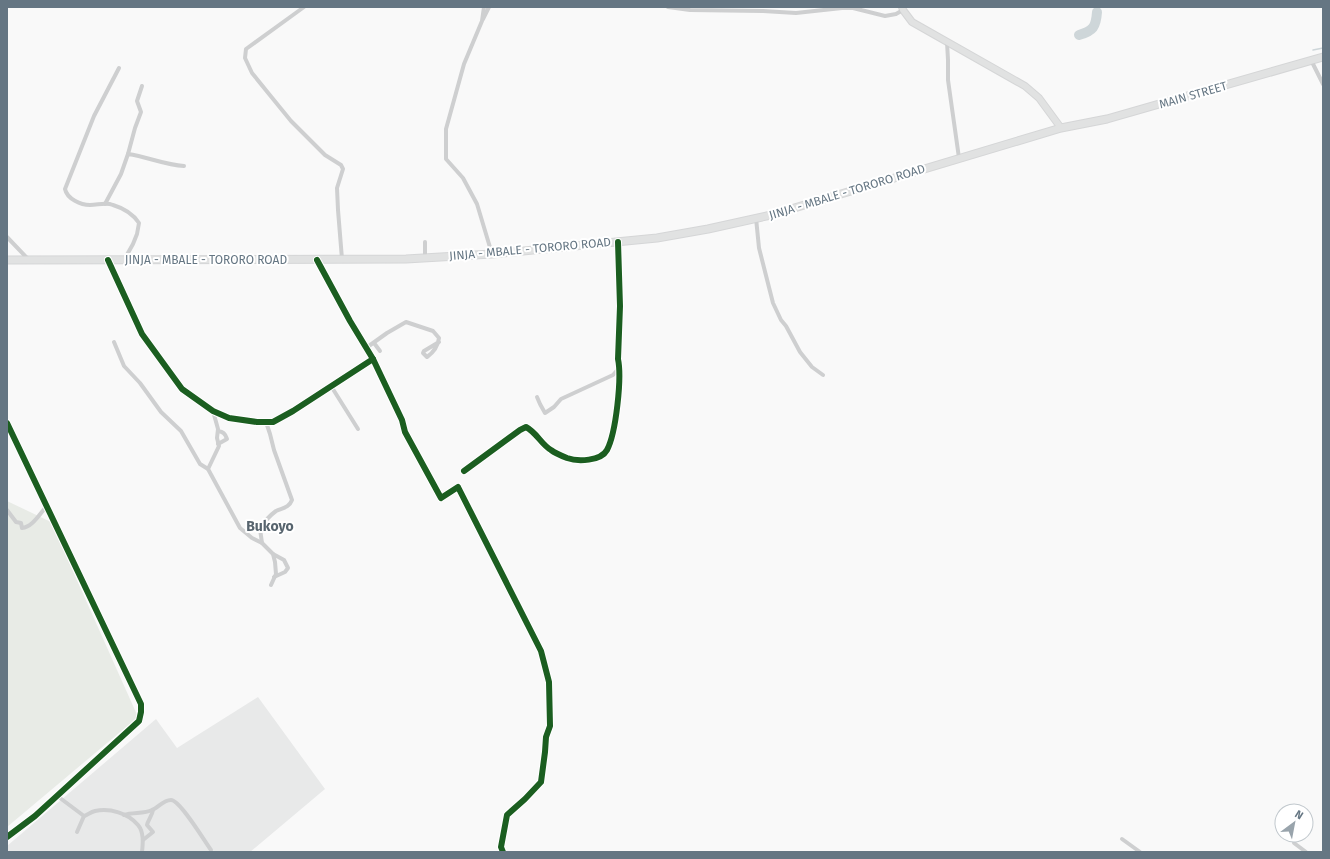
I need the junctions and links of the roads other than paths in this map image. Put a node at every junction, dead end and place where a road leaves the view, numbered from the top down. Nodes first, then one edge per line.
1 (304, 7) edge
2 (484, 7) edge
3 (489, 7) edge
4 (668, 7) edge
5 (903, 9) edge
6 (482, 21) junction
7 (947, 42) junction
8 (1323, 57) edge
9 (1311, 60) junction
10 (119, 68) dead end
11 (1323, 84) edge
12 (142, 86) dead end
13 (1061, 128) junction
14 (128, 154) junction
15 (959, 158) junction
16 (184, 166) dead end
17 (105, 204) junction
18 (756, 218) junction
19 (7, 237) edge
20 (425, 242) dead end
21 (618, 242) junction
22 (492, 254) junction
23 (425, 258) junction
24 (7, 260) edge
25 (28, 260) junction
26 (108, 260) junction
27 (124, 260) junction
28 (317, 260) junction
29 (342, 260) junction
30 (114, 342) dead end
31 (374, 342) junction
32 (439, 342) dead end
33 (366, 348) junction
34 (380, 351) dead end
35 (374, 359) junction
36 (620, 367) junction
37 (823, 375) dead end
38 (331, 386) junction
39 (537, 397) dead end
40 (213, 411) junction
41 (266, 422) junction
42 (7, 423) edge
43 (358, 429) dead end
44 (218, 431) junction
45 (218, 444) junction
46 (208, 469) junction
47 (464, 471) dead end
48 (47, 506) junction
49 (7, 510) edge
50 (262, 543) junction
51 (272, 554) junction
52 (274, 577) junction
53 (272, 585) dead end
54 (56, 795) junction
55 (153, 810) junction
56 (124, 815) junction
57 (84, 816) junction
58 (77, 832) dead end
59 (7, 837) edge
60 (1122, 839) dead end
61 (143, 840) junction
62 (1294, 843) dead end
63 (211, 850) dead end
64 (142, 852) edge
65 (503, 852) edge
66 (1140, 852) edge
67 (1306, 852) edge

1 - 29 street
2 - 6 street
3 - 6 street
4 - 5 street
5 - 7 main road
6 - 22 street
7 - 13 main road
7 - 15 street
8 - 9 main road, MAIN STREET
9 - 11 street
9 - 13 main road, MAIN STREET
10 - 17 street
12 - 14 street
13 - 15 main road, JINJA - MBALE - TORORO ROAD
14 - 16 street
14 - 17 street
15 - 18 main road, JINJA - MBALE - TORORO ROAD
17 - 27 street
18 - 21 main road, JINJA - MBALE - TORORO ROAD
18 - 37 street
19 - 25 street
20 - 23 street
21 - 22 main road, JINJA - MBALE - TORORO ROAD
21 - 36 street
22 - 23 main road, JINJA - MBALE - TORORO ROAD
23 - 29 main road, JINJA - MBALE - TORORO ROAD
24 - 25 main road, JINJA - MBALE - TORORO ROAD
25 - 26 main road, JINJA - MBALE - TORORO ROAD
26 - 27 main road, JINJA - MBALE - TORORO ROAD
26 - 40 street
27 - 28 main road, JINJA - MBALE - TORORO ROAD
28 - 29 main road, JINJA - MBALE - TORORO ROAD
28 - 33 street
30 - 46 street
31 - 32 street
31 - 33 street
31 - 34 street
33 - 35 street
35 - 38 street
35 - 65 street
36 - 39 street
36 - 47 street
38 - 41 street
38 - 43 street
40 - 41 street
40 - 44 street
41 - 50 street
42 - 48 street
44 - 45 street
44 - 45 street
45 - 46 street
46 - 50 street
48 - 49 street
48 - 54 street
50 - 51 street
51 - 52 street
51 - 52 street
52 - 53 street
54 - 57 street
54 - 59 street
55 - 56 street
55 - 61 street
55 - 63 street
56 - 57 street
56 - 61 street
57 - 58 street
60 - 66 street
61 - 64 street
62 - 67 street

